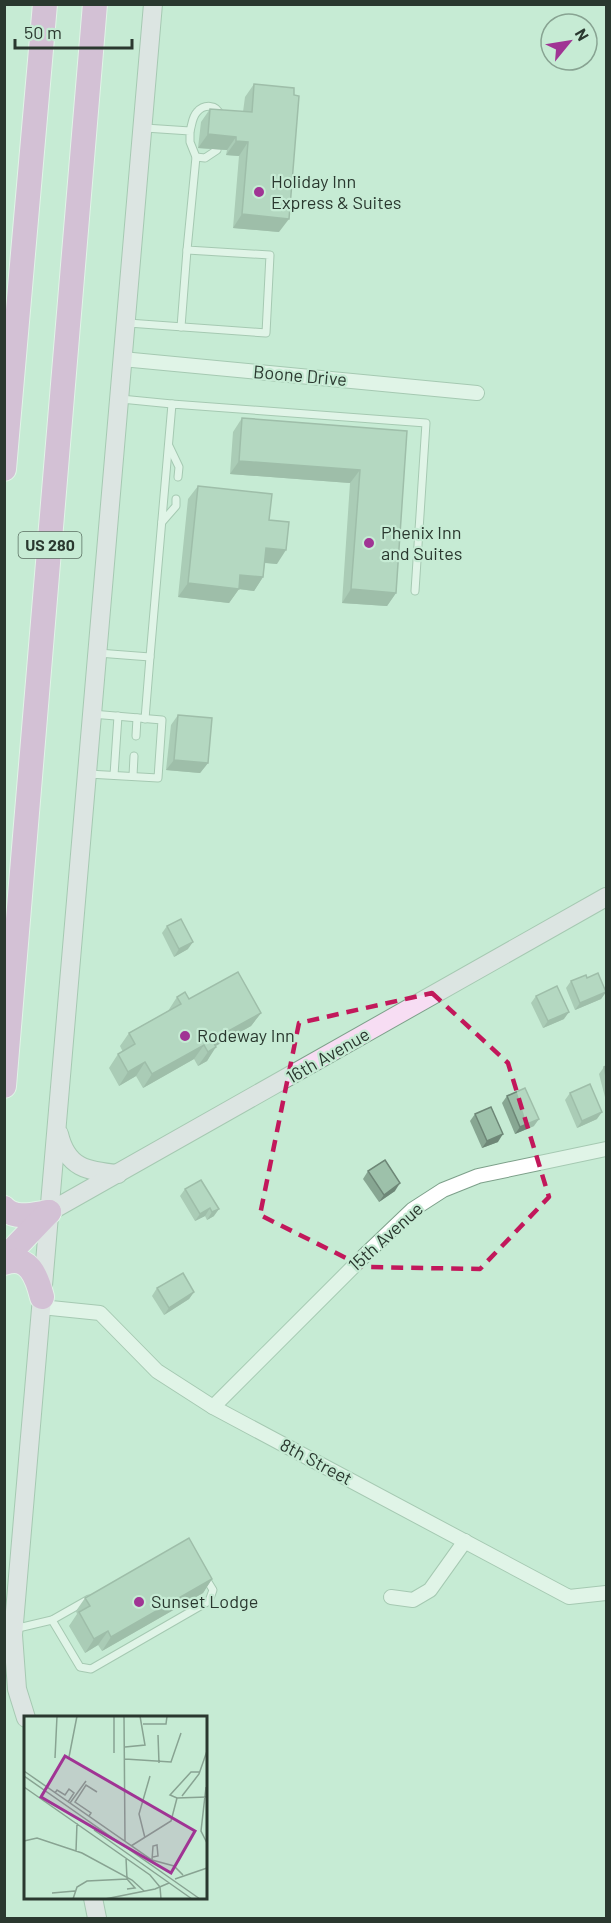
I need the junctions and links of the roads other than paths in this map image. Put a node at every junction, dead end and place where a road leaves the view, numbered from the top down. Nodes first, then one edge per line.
1 (45, 4) edge
2 (95, 4) edge
3 (153, 4) edge
4 (220, 124) edge
5 (142, 128) junction
6 (190, 131) junction
7 (217, 150) edge
8 (196, 157) junction
9 (187, 250) junction
10 (125, 323) junction
11 (181, 327) junction
12 (122, 359) junction
13 (477, 393) dead end
14 (119, 398) junction
15 (172, 404) junction
16 (168, 444) junction
17 (4, 469) edge
18 (178, 477) dead end
19 (177, 499) dead end
20 (162, 522) junction
21 (415, 591) dead end
22 (97, 653) junction
23 (150, 657) junction
24 (92, 714) junction
25 (118, 716) junction
26 (141, 718) junction
27 (136, 736) dead end
28 (134, 756) dead end
29 (87, 774) junction
30 (114, 776) junction
31 (133, 776) junction
32 (606, 897) edge
33 (4, 1086) edge
34 (57, 1125) junction
35 (606, 1149) edge
36 (118, 1174) junction
37 (4, 1208) edge
38 (49, 1212) junction
39 (4, 1261) edge
40 (42, 1302) junction
41 (213, 1407) junction
42 (465, 1541) junction
43 (202, 1570) edge
44 (100, 1592) edge
45 (606, 1593) edge
46 (391, 1597) dead end
47 (52, 1620) junction
48 (14, 1629) junction
49 (25, 1716) edge
50 (93, 1899) edge
51 (97, 1918) edge

1 - 17 highway
2 - 33 highway, US 280
3 - 5 street
4 - 6 lane
5 - 6 lane
5 - 10 street
6 - 8 lane
7 - 8 lane
8 - 9 lane
9 - 11 lane
9 - 11 lane
10 - 11 lane
10 - 12 street
12 - 13 street, Boone Drive
12 - 14 street
14 - 15 lane
14 - 22 street
15 - 16 lane
15 - 21 lane
16 - 18 lane
16 - 20 lane
19 - 20 lane
20 - 23 lane
22 - 23 lane
22 - 24 street
23 - 26 lane
24 - 25 lane
24 - 29 street
25 - 26 lane
25 - 30 lane
26 - 27 lane
26 - 31 lane
28 - 31 lane
29 - 30 lane
29 - 34 street
30 - 31 lane
32 - 36 street, 16th Avenue
34 - 36 street
34 - 38 street
35 - 41 street, 15th Avenue
36 - 38 street, 16th Avenue
37 - 38 highway
38 - 39 highway
38 - 40 street
39 - 40 highway
40 - 41 street, 8th Street
40 - 48 street
41 - 42 street, 8th Street
42 - 45 street, 8th Street
42 - 46 street
43 - 47 lane
44 - 47 lane
47 - 48 lane
48 - 49 street
50 - 51 street

